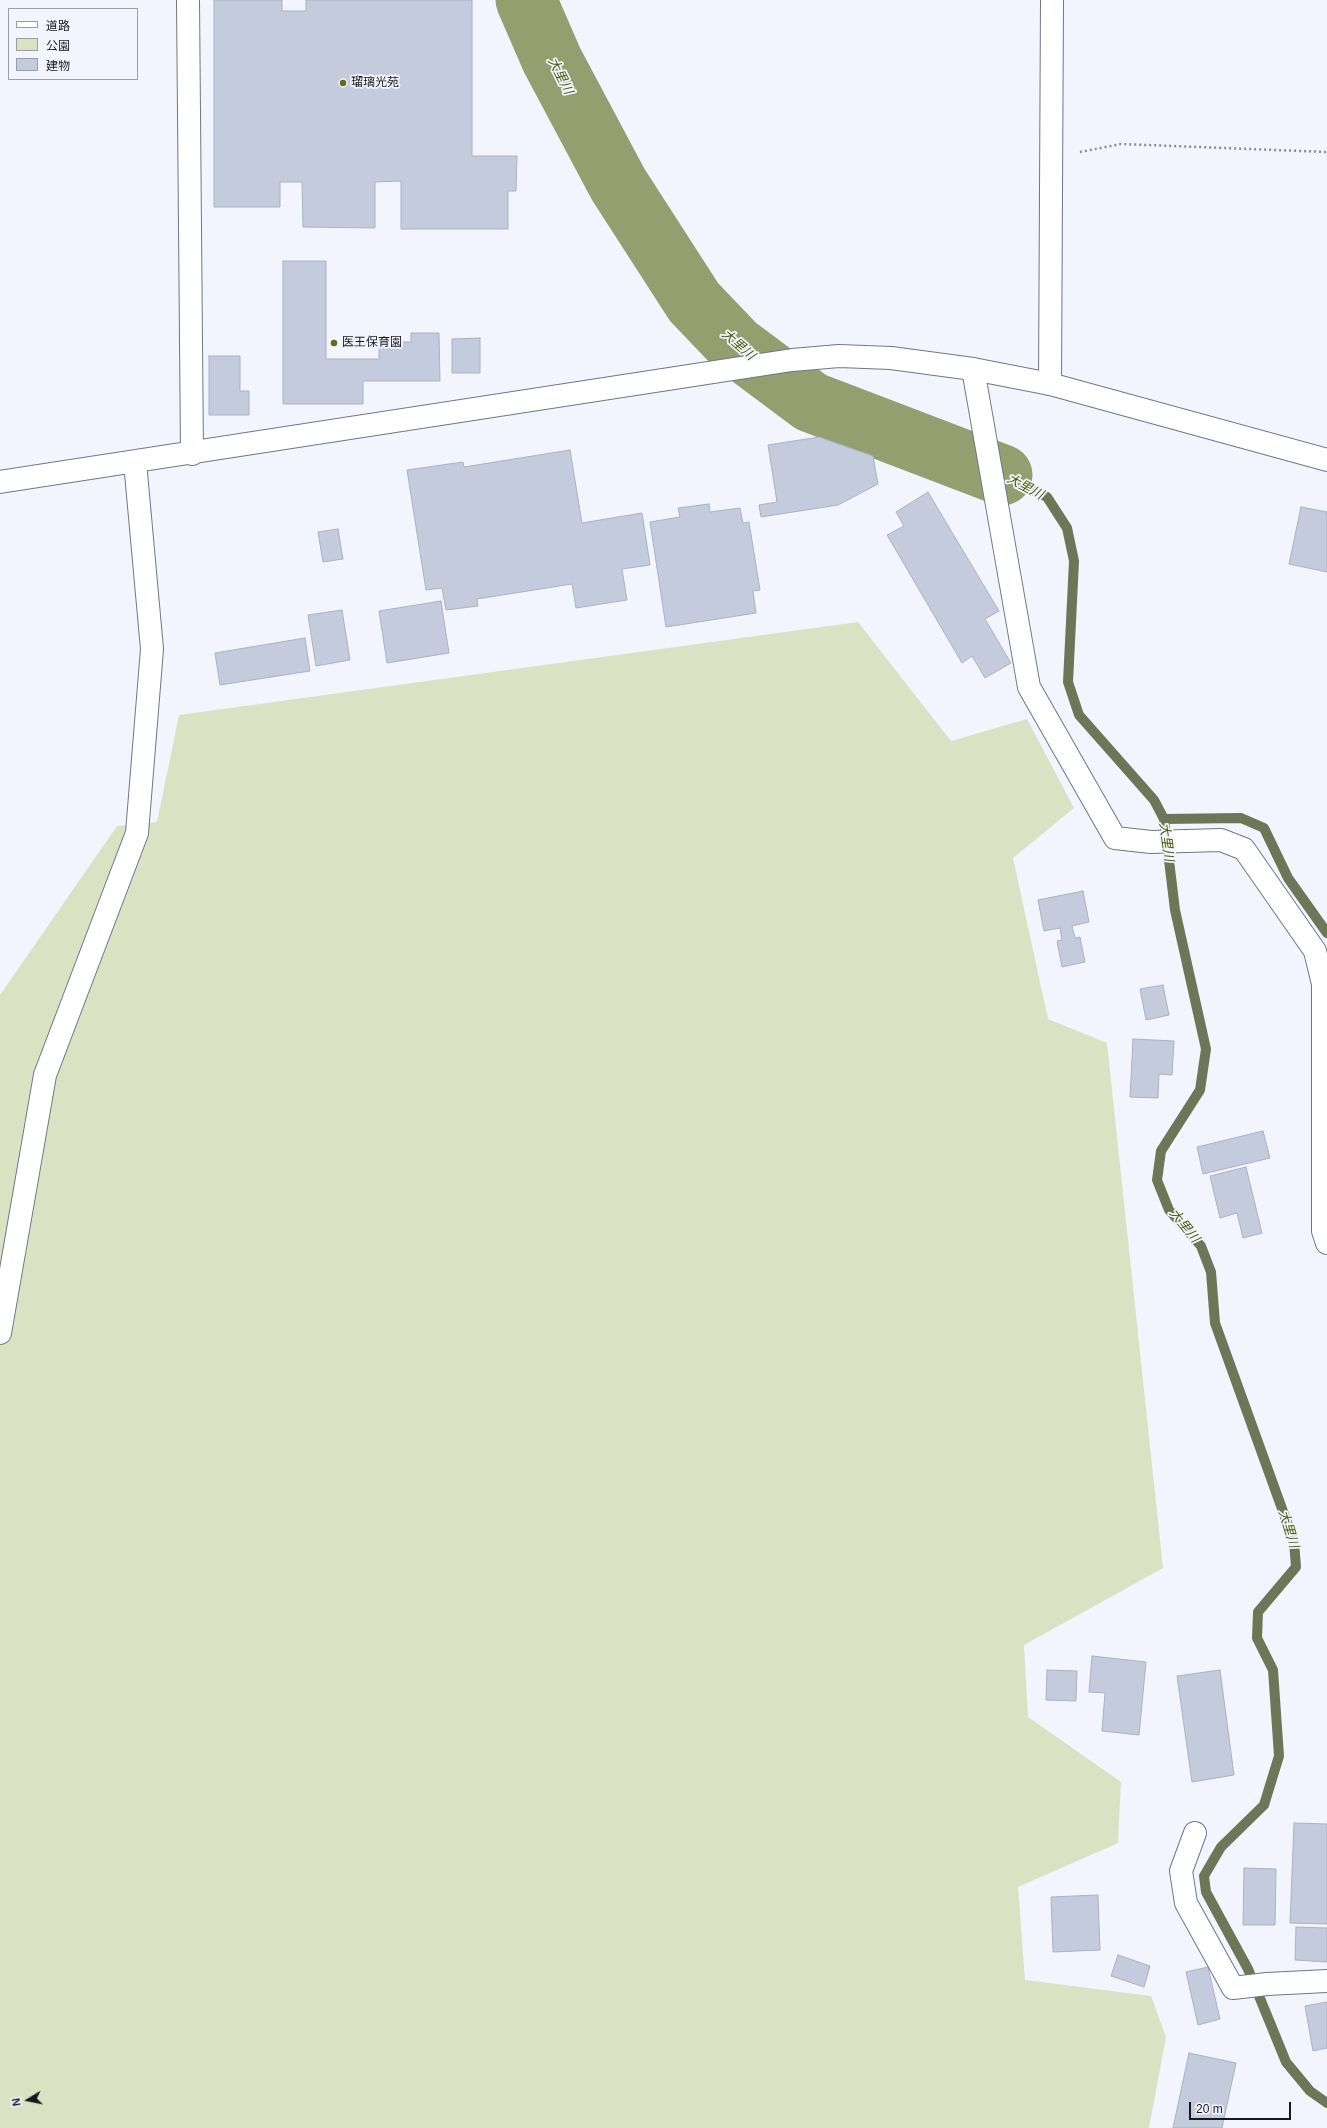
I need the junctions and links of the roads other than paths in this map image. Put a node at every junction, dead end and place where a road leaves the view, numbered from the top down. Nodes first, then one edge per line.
1 (188, 0) edge
2 (1052, 0) edge
3 (973, 369) junction
4 (1050, 384) junction
5 (192, 454) junction
6 (1327, 460) edge
7 (135, 462) junction
8 (0, 482) edge
9 (1327, 1243) edge
10 (0, 1333) edge
11 (1194, 1833) dead end
12 (1327, 1981) edge

1 - 5 street
2 - 4 street
3 - 4 street
3 - 5 street
3 - 9 street
4 - 6 street
5 - 7 street
7 - 8 street
7 - 10 street
11 - 12 street

